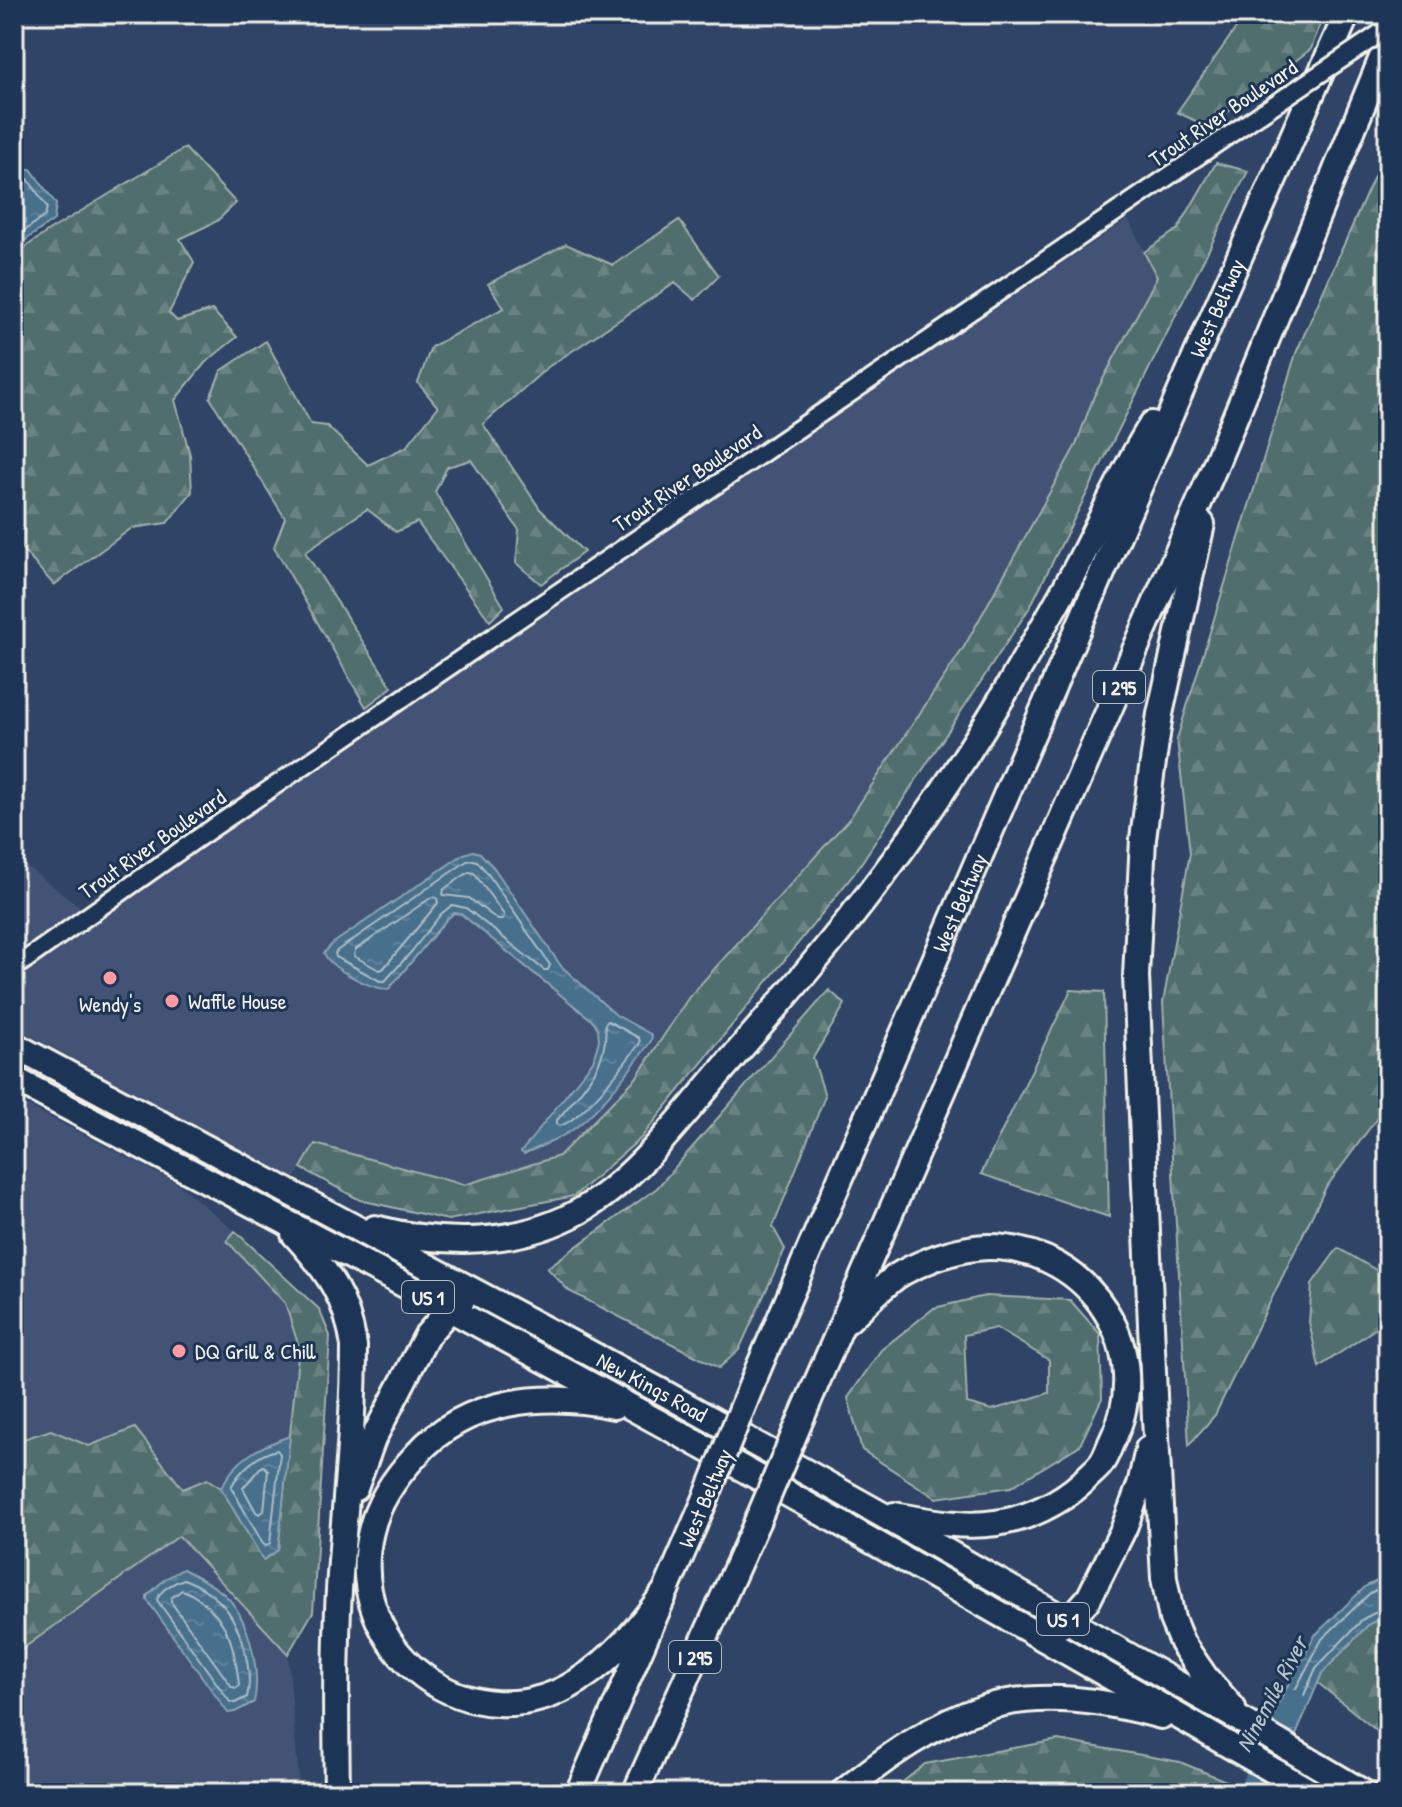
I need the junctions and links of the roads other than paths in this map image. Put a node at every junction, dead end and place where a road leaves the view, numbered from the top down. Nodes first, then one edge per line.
1 (1347, 14) edge
2 (1388, 28) edge
3 (1388, 43) edge
4 (1211, 321) junction
5 (1215, 466) junction
6 (14, 968) edge
7 (17, 1044) edge
8 (14, 1079) edge
9 (339, 1219) junction
10 (282, 1220) junction
11 (474, 1291) junction
12 (450, 1309) junction
13 (840, 1328) junction
14 (639, 1411) junction
15 (1155, 1418) junction
16 (346, 1512) junction
17 (879, 1513) junction
18 (666, 1590) junction
19 (1068, 1622) junction
20 (1029, 1630) junction
21 (1191, 1723) junction
22 (1248, 1724) junction
23 (337, 1793) edge
24 (578, 1793) edge
25 (635, 1793) edge
26 (842, 1793) edge
27 (1312, 1793) edge
28 (1364, 1793) edge

1 - 4 highway, West Beltway / I 295
2 - 6 street, Trout River Boulevard, bridge
3 - 5 highway, I 295
4 - 9 highway
4 - 18 highway, West Beltway / I 295, bridge
5 - 13 highway, I 295
5 - 15 highway
7 - 9 highway, New Kings Road / US 1
8 - 10 highway, New Kings Road / US 1
9 - 11 highway, New Kings Road / US 1
10 - 12 highway, New Kings Road / US 1
10 - 16 highway
11 - 12 highway
11 - 17 highway, New Kings Road / US 1
12 - 14 highway, New Kings Road / US 1
12 - 16 highway
13 - 17 highway
13 - 25 highway, I 295, bridge
14 - 18 highway
14 - 20 highway, New Kings Road / US 1
15 - 19 highway
15 - 22 highway
16 - 23 highway
17 - 19 highway, New Kings Road / US 1
18 - 24 highway, West Beltway / I 295
19 - 20 highway
19 - 22 highway, New Kings Road / US 1
20 - 21 highway, New Kings Road / US 1
21 - 26 highway
21 - 27 highway, New Kings Road / US 1
22 - 28 highway, New Kings Road / US 1

